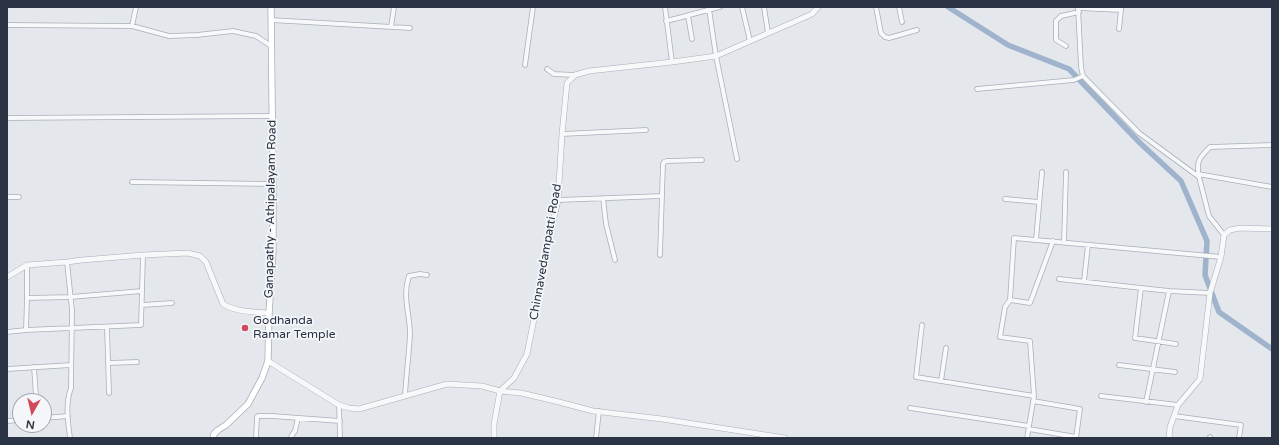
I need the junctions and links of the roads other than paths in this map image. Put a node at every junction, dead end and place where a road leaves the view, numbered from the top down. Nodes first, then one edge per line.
1 (136, 7) edge
2 (271, 7) edge
3 (394, 7) edge
4 (533, 7) edge
5 (665, 7) edge
6 (720, 7) edge
7 (742, 7) edge
8 (764, 7) edge
9 (818, 7) edge
10 (876, 7) edge
11 (900, 7) edge
12 (1121, 8) edge
13 (709, 9) junction
14 (1079, 9) edge
15 (688, 16) junction
16 (271, 20) junction
17 (666, 21) junction
18 (902, 22) dead end
19 (7, 25) edge
20 (132, 26) junction
21 (391, 28) junction
22 (410, 28) dead end
23 (1119, 29) dead end
24 (917, 30) dead end
25 (768, 33) junction
26 (692, 39) dead end
27 (750, 41) junction
28 (271, 46) junction
29 (1066, 46) dead end
30 (716, 56) junction
31 (672, 62) junction
32 (525, 65) dead end
33 (547, 69) dead end
34 (575, 75) junction
35 (1082, 76) junction
36 (977, 89) dead end
37 (272, 116) junction
38 (7, 118) edge
39 (646, 130) dead end
40 (562, 134) junction
41 (1272, 145) edge
42 (737, 159) dead end
43 (702, 160) dead end
44 (1042, 172) dead end
45 (1066, 172) dead end
46 (1198, 175) junction
47 (132, 182) dead end
48 (273, 184) junction
49 (1272, 187) edge
50 (662, 196) junction
51 (7, 197) edge
52 (19, 197) dead end
53 (603, 198) junction
54 (1005, 199) dead end
55 (558, 200) junction
56 (1039, 202) junction
57 (1272, 229) edge
58 (1224, 235) junction
59 (1036, 240) junction
60 (1053, 241) junction
61 (1064, 242) junction
62 (1088, 245) junction
63 (143, 255) junction
64 (660, 255) dead end
65 (1219, 257) junction
66 (615, 260) dead end
67 (67, 262) junction
68 (27, 265) junction
69 (428, 275) dead end
70 (7, 277) edge
71 (1059, 279) dead end
72 (1084, 281) junction
73 (1141, 288) junction
74 (142, 291) junction
75 (1169, 291) junction
76 (1210, 293) junction
77 (71, 297) junction
78 (28, 298) junction
79 (1010, 300) junction
80 (172, 303) dead end
81 (142, 305) junction
82 (269, 313) junction
83 (922, 325) dead end
84 (107, 327) junction
85 (71, 328) junction
86 (26, 330) junction
87 (7, 332) edge
88 (1159, 342) junction
89 (1176, 344) dead end
90 (946, 348) dead end
91 (268, 361) junction
92 (137, 362) dead end
93 (108, 363) junction
94 (71, 365) junction
95 (1119, 365) dead end
96 (34, 367) junction
97 (7, 369) edge
98 (1153, 369) junction
99 (1175, 372) dead end
100 (941, 381) junction
101 (500, 391) junction
102 (36, 393) edge
103 (108, 393) dead end
104 (404, 396) junction
105 (1101, 396) dead end
106 (1034, 398) junction
107 (1146, 402) junction
108 (339, 405) junction
109 (1178, 406) junction
110 (910, 408) dead end
111 (599, 411) junction
112 (68, 416) junction
113 (1174, 416) junction
114 (52, 417) edge
115 (298, 418) junction
116 (340, 421) junction
117 (1029, 427) junction
118 (70, 438) edge
119 (213, 438) edge
120 (256, 438) edge
121 (291, 438) edge
122 (340, 438) edge
123 (494, 438) edge
124 (596, 438) edge
125 (785, 438) edge
126 (1027, 438) edge
127 (1076, 438) edge
128 (1169, 438) edge
129 (1239, 438) edge

1 - 20 street
2 - 16 main road, Ganapathy - Athipalayam Road
3 - 21 street
4 - 32 street
5 - 17 street
6 - 13 street
7 - 27 street
8 - 25 street
9 - 25 street
10 - 24 street
11 - 18 street
12 - 14 street
12 - 23 street
13 - 15 street
13 - 30 street
14 - 29 street
14 - 35 street
15 - 17 street
15 - 26 street
16 - 21 street
16 - 28 main road, Ganapathy - Athipalayam Road
17 - 31 street
19 - 20 street
20 - 28 street
21 - 22 street
25 - 27 street
27 - 30 street
28 - 37 main road, Ganapathy - Athipalayam Road
30 - 31 street
30 - 42 street
31 - 34 street
33 - 34 street
34 - 40 street, Chinnavedampatti Road
35 - 36 street
35 - 46 street
37 - 38 street
37 - 48 main road, Ganapathy - Athipalayam Road
39 - 40 street
40 - 55 street, Chinnavedampatti Road
41 - 46 street
43 - 50 street
44 - 56 street
45 - 61 street
46 - 49 street
46 - 58 street
47 - 48 street
48 - 82 main road, Ganapathy - Athipalayam Road
50 - 53 street
50 - 64 street
51 - 52 street
53 - 55 street
53 - 66 street
54 - 56 street
55 - 101 street, Chinnavedampatti Road
56 - 59 street
57 - 58 street
58 - 65 street
59 - 60 street
59 - 79 street
60 - 61 street
60 - 79 street
61 - 62 street
62 - 65 street
62 - 72 street
63 - 67 street
63 - 74 street
63 - 82 street
65 - 76 street
67 - 68 street
67 - 77 street
68 - 70 street
68 - 78 street
69 - 104 street
71 - 72 street
72 - 73 street
73 - 75 street
73 - 88 street
74 - 77 street
74 - 81 street
75 - 76 street
75 - 88 street
76 - 109 street
77 - 78 street
77 - 85 street
78 - 86 street
79 - 106 street
80 - 81 street
81 - 84 street
82 - 91 main road, Ganapathy - Athipalayam Road
83 - 100 street
84 - 85 street
84 - 93 street
85 - 86 street
85 - 94 street
86 - 87 street
88 - 89 street
88 - 98 street
90 - 100 street
91 - 108 street
91 - 119 main road, Ganapathy - Athipalayam Road
92 - 93 street
93 - 103 street
94 - 96 street
94 - 112 street
95 - 98 street
96 - 97 street
96 - 102 street
98 - 99 street
98 - 107 street
100 - 106 street
101 - 104 street
101 - 111 street
101 - 123 street
104 - 108 street
105 - 107 street
106 - 117 street
106 - 127 street
107 - 109 street
108 - 116 street
109 - 113 street
110 - 117 street
111 - 124 street
111 - 125 street
112 - 114 street
112 - 118 street
113 - 128 street
113 - 129 street
115 - 116 street
115 - 120 street
115 - 121 street
116 - 122 street
117 - 126 street
117 - 127 street

